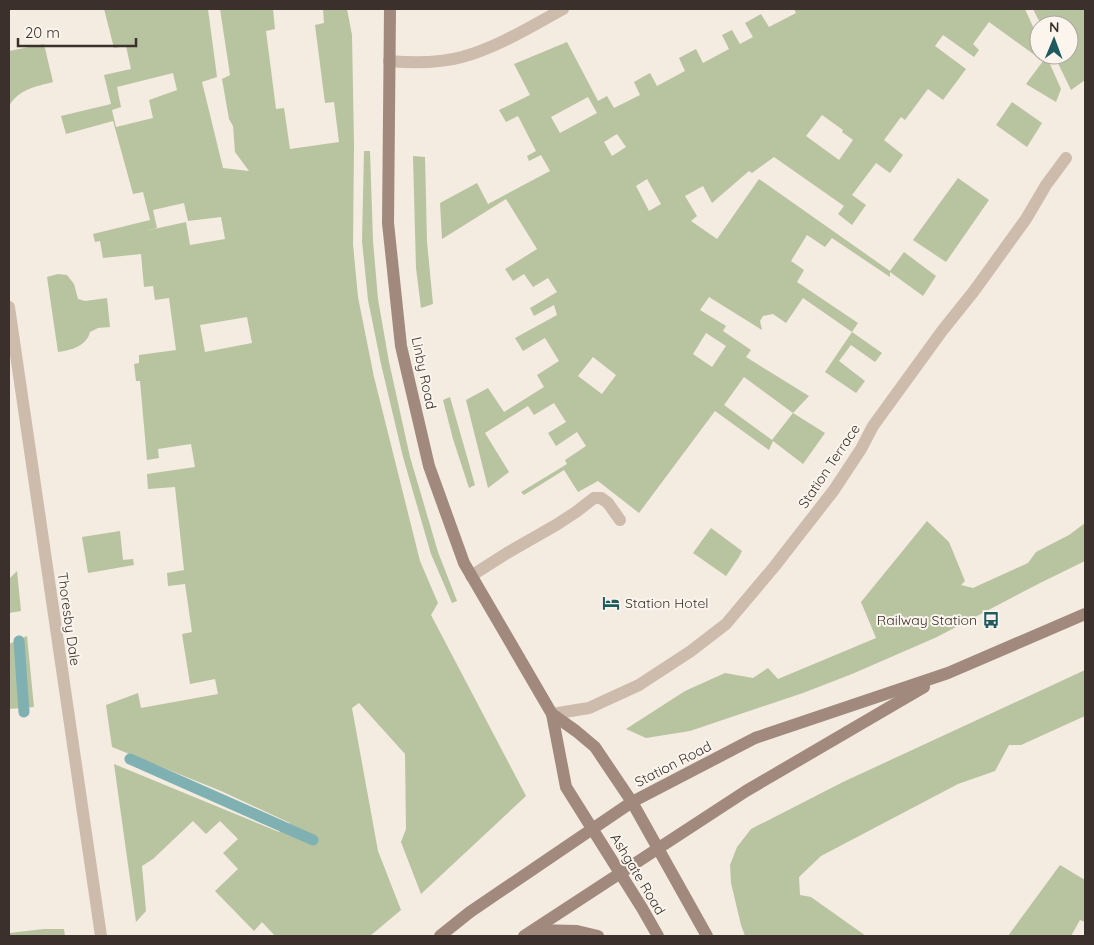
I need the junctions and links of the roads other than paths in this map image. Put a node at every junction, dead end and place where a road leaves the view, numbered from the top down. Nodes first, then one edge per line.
1 (390, 9) edge
2 (563, 9) edge
3 (389, 61) junction
4 (1066, 158) dead end
5 (9, 307) edge
6 (620, 520) dead end
7 (471, 576) junction
8 (1085, 614) edge
9 (948, 673) junction
10 (552, 714) junction
11 (632, 802) junction
12 (592, 828) junction
13 (658, 848) junction
14 (620, 873) junction
15 (529, 933) edge
16 (101, 936) edge
17 (440, 936) edge
18 (598, 936) edge
19 (658, 936) edge
20 (707, 936) edge

1 - 3 street, Linby Road
2 - 3 street
3 - 7 street, Linby Road
4 - 10 street, Station Terrace
5 - 16 street, Thoresby Dale
6 - 7 street
7 - 10 street, Linby Road
8 - 9 street, Station Road
9 - 11 street, Station Road
9 - 13 street, Station Road
10 - 11 street, Linby Road
10 - 12 street, Linby Road
11 - 12 street, Station Road
11 - 13 street, Linby Road
12 - 14 street, Ashgate Road
12 - 17 street, Station Road
13 - 14 street, Station Road
13 - 20 street, Ashgate Road
14 - 15 street, Station Road
14 - 19 street, Ashgate Road
15 - 18 street

